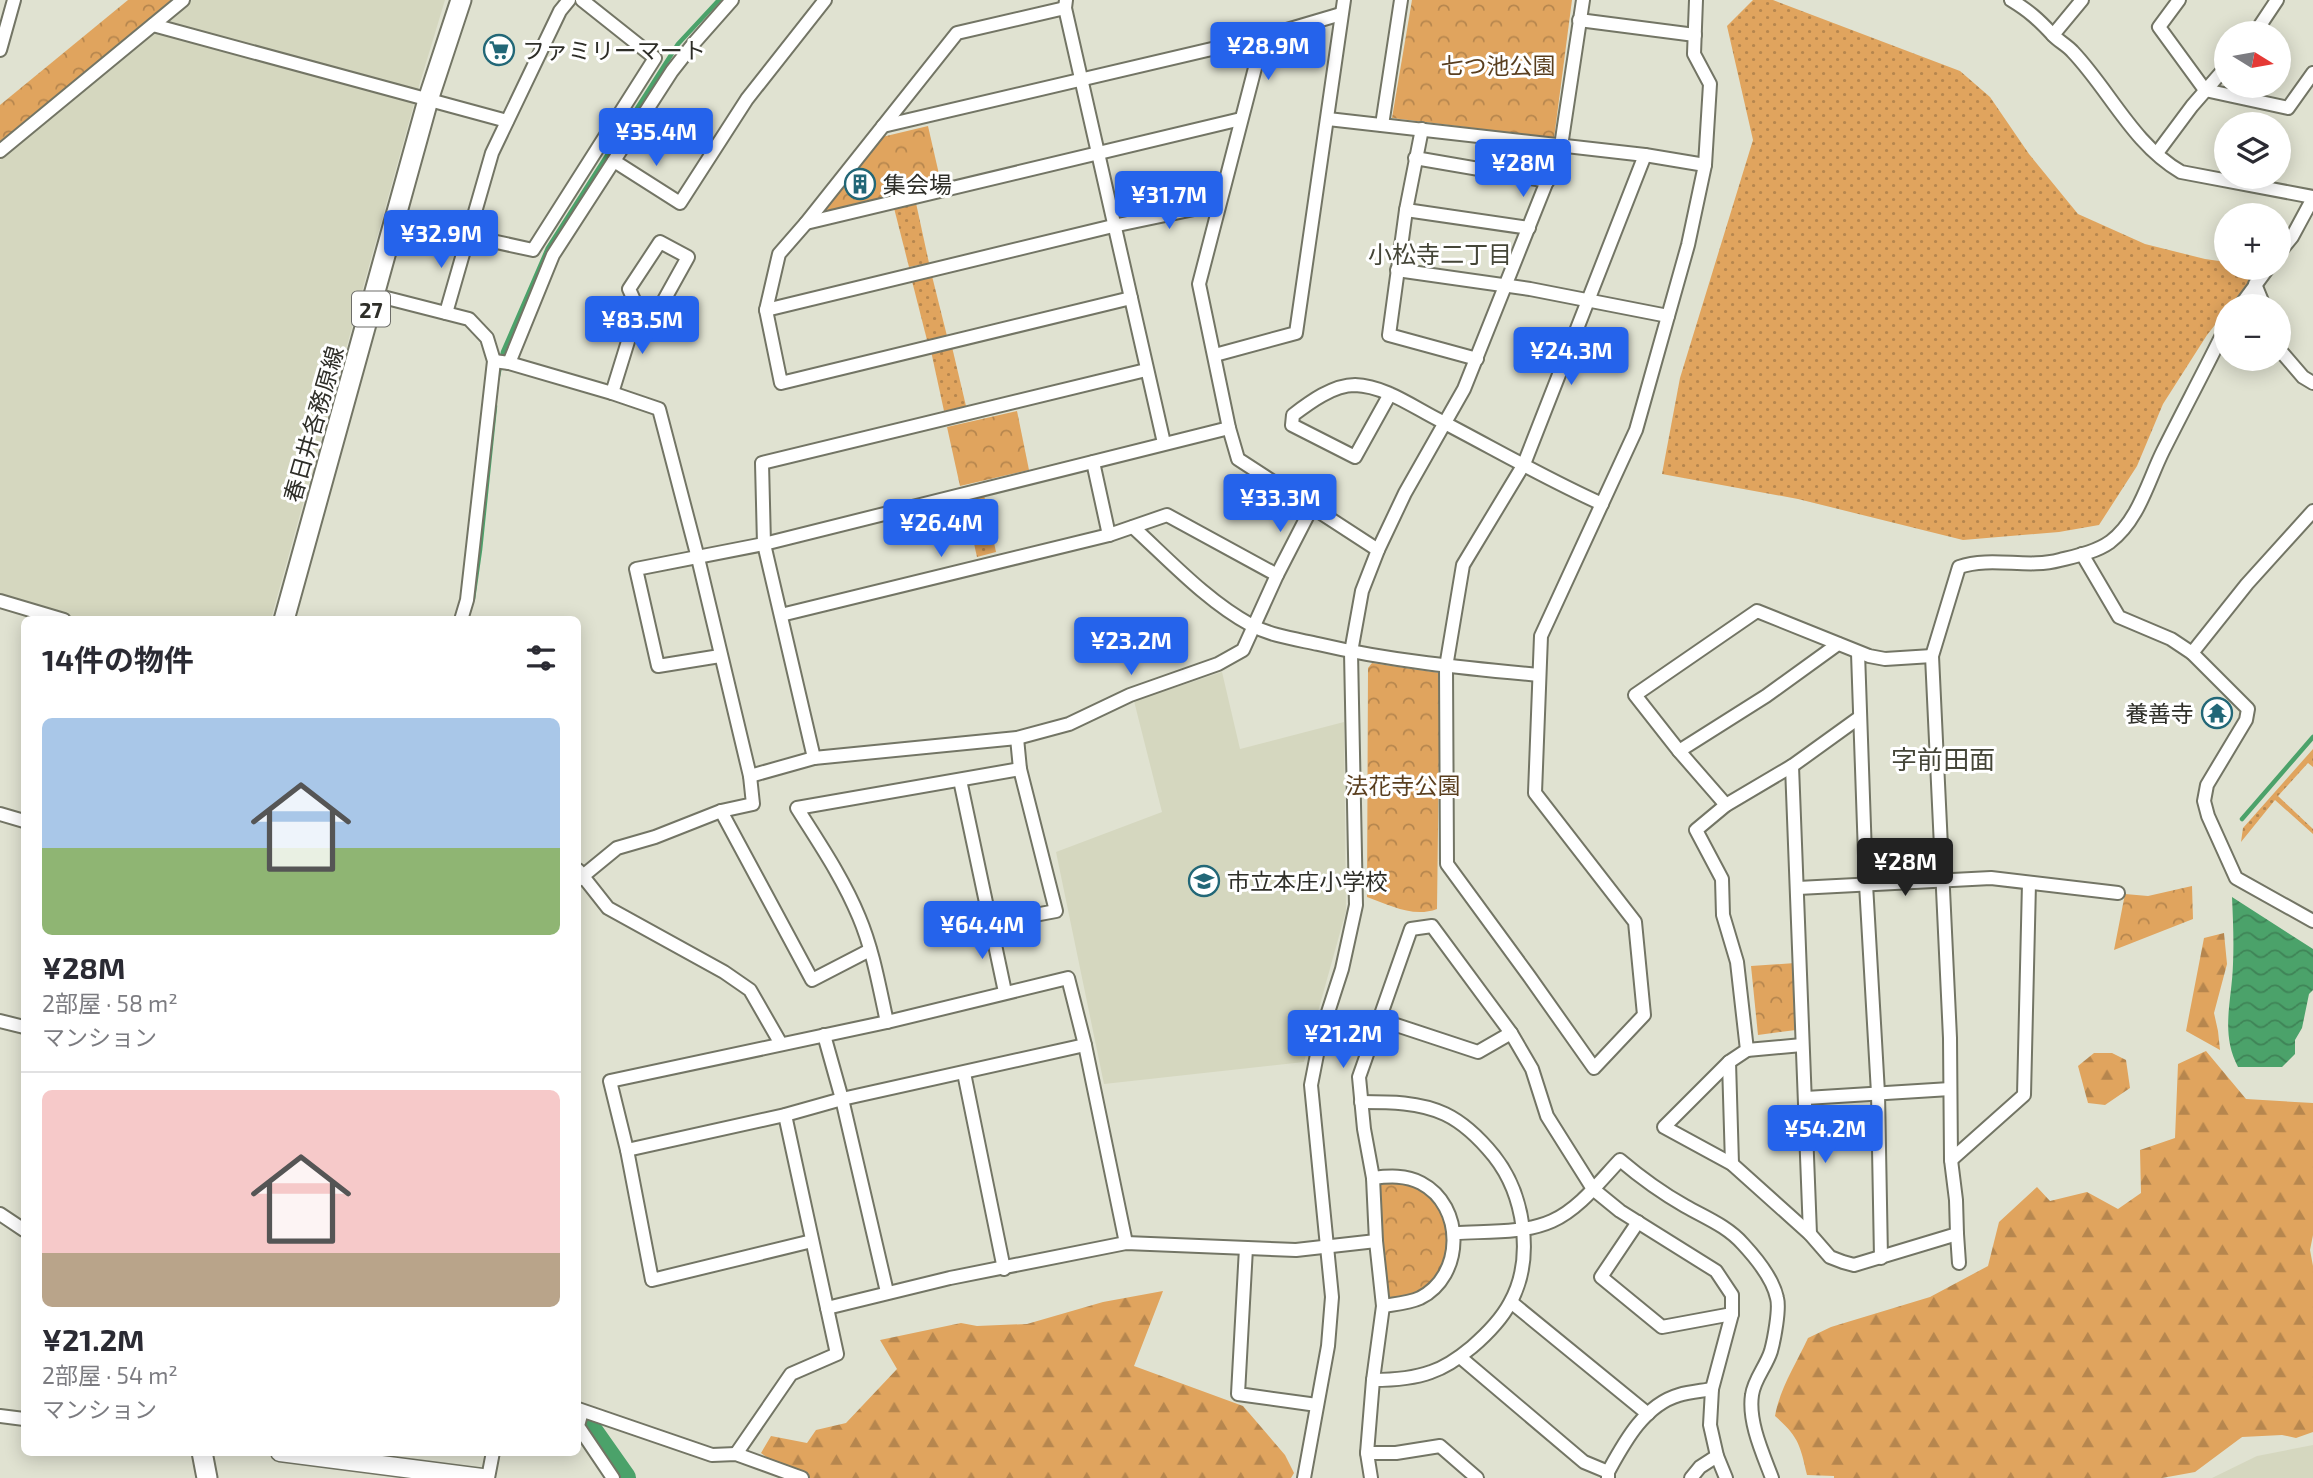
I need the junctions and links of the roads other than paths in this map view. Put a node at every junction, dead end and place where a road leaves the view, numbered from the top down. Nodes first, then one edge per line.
1 (14, 0) edge
2 (183, 0) edge
3 (461, 0) edge
4 (569, 0) edge
5 (582, 0) edge
6 (732, 0) edge
7 (825, 0) edge
8 (1344, 0) edge
9 (1401, 0) edge
10 (1583, 0) edge
11 (1696, 0) edge
12 (2011, 0) edge
13 (2082, 0) edge
14 (2179, 0) edge
15 (2277, 0) edge
16 (1066, 4) edge
17 (1341, 13) junction
18 (1579, 20) junction
19 (2263, 21) edge
20 (153, 25) junction
21 (1695, 35) junction
22 (2053, 35) junction
23 (1263, 37) junction
24 (0, 50) edge
25 (2313, 73) edge
26 (1083, 80) junction
27 (2214, 80) edge
28 (2205, 90) junction
29 (428, 100) junction
30 (1241, 119) junction
31 (1328, 119) junction
32 (507, 121) junction
33 (1382, 125) junction
34 (883, 126) junction
35 (1422, 128) junction
36 (1561, 146) junction
37 (0, 151) edge
38 (1098, 153) junction
39 (2157, 153) junction
40 (1645, 155) junction
41 (1415, 159) junction
42 (614, 162) junction
43 (1705, 165) junction
44 (1548, 181) junction
45 (2313, 198) edge
46 (1218, 204) junction
47 (1406, 211) junction
48 (806, 223) junction
49 (1113, 226) junction
50 (1529, 228) junction
51 (469, 236) junction
52 (2291, 238) edge
53 (1397, 270) junction
54 (2258, 280) edge
55 (2255, 284) junction
56 (1506, 287) junction
57 (2248, 294) edge
58 (2259, 294) edge
59 (374, 295) junction
60 (1131, 298) junction
61 (1588, 300) junction
62 (638, 309) junction
63 (766, 310) junction
64 (446, 313) junction
65 (1668, 316) junction
66 (2214, 350) edge
67 (1215, 355) junction
68 (1476, 359) junction
69 (494, 361) junction
70 (509, 363) junction
71 (2291, 363) edge
72 (1146, 370) junction
73 (2313, 383) edge
74 (612, 393) junction
75 (1390, 394) junction
76 (1446, 424) junction
77 (1229, 428) junction
78 (1164, 443) junction
79 (1093, 462) junction
80 (1524, 464) junction
81 (1602, 504) junction
82 (1312, 507) junction
83 (2313, 511) edge
84 (1133, 527) junction
85 (1109, 535) junction
86 (764, 544) junction
87 (1378, 550) junction
88 (2082, 554) junction
89 (698, 558) junction
90 (1277, 575) junction
91 (0, 601) edge
92 (781, 615) junction
93 (51, 616) edge
94 (286, 616) edge
95 (462, 616) edge
96 (1253, 626) junction
97 (1838, 644) junction
98 (1351, 652) junction
99 (1858, 653) junction
100 (2192, 653) junction
101 (720, 656) junction
102 (1932, 656) junction
103 (1446, 667) junction
104 (1539, 675) junction
105 (1860, 718) junction
106 (1017, 738) junction
107 (1679, 751) junction
108 (814, 758) junction
109 (1792, 766) junction
110 (1020, 769) junction
111 (750, 776) junction
112 (960, 780) junction
113 (1726, 805) junction
114 (721, 811) junction
115 (0, 814) edge
116 (21, 820) edge
117 (581, 874) edge
118 (581, 877) edge
119 (1941, 880) junction
120 (2029, 883) junction
121 (1866, 884) junction
122 (1798, 888) junction
123 (2118, 893) dead end
124 (2313, 921) edge
125 (992, 923) junction
126 (870, 950) junction
127 (1005, 992) junction
128 (1378, 1019) junction
129 (0, 1021) edge
130 (887, 1021) junction
131 (21, 1026) edge
132 (1511, 1033) junction
133 (824, 1035) junction
134 (780, 1044) junction
135 (1085, 1045) junction
136 (1802, 1045) junction
137 (1747, 1050) junction
138 (1729, 1062) junction
139 (964, 1073) junction
140 (1950, 1088) junction
141 (1878, 1093) junction
142 (842, 1098) junction
143 (1806, 1098) junction
144 (1361, 1102) junction
145 (785, 1115) junction
146 (627, 1150) junction
147 (1951, 1160) junction
148 (1732, 1164) junction
149 (1373, 1178) junction
150 (1593, 1189) junction
151 (0, 1214) edge
152 (1638, 1222) junction
153 (21, 1228) edge
154 (1522, 1228) junction
155 (1455, 1233) junction
156 (1810, 1234) junction
157 (1957, 1234) junction
158 (812, 1241) junction
159 (1376, 1241) junction
160 (1126, 1243) junction
161 (1329, 1247) junction
162 (1246, 1248) junction
163 (1881, 1258) junction
164 (1959, 1263) dead end
165 (1004, 1269) junction
166 (887, 1292) junction
167 (1511, 1302) junction
168 (1383, 1306) junction
169 (827, 1308) junction
170 (1732, 1314) junction
171 (1460, 1357) junction
172 (1373, 1380) junction
173 (1712, 1389) junction
174 (1317, 1405) junction
175 (581, 1410) edge
176 (1648, 1414) junction
177 (0, 1416) edge
178 (21, 1419) edge
179 (581, 1430) edge
180 (1367, 1453) junction
181 (736, 1454) junction
182 (203, 1456) edge
183 (311, 1456) edge
184 (492, 1456) edge
185 (1717, 1457) junction
186 (1608, 1475) edge
187 (206, 1478) edge
188 (482, 1478) edge
189 (488, 1478) edge
190 (613, 1478) edge
191 (802, 1478) edge
192 (1304, 1478) edge
193 (1371, 1478) edge
194 (1477, 1478) edge
195 (1691, 1478) edge
196 (1726, 1478) edge
197 (1772, 1478) edge

1 - 24 street
2 - 20 street
3 - 29 main road, 春日井各務原線 / 27
4 - 32 street
5 - 51 street
6 - 42 street
7 - 42 street
8 - 17 street
9 - 33 street
10 - 18 street
11 - 21 street
12 - 22 street
13 - 22 street
14 - 28 street
15 - 19 street
16 - 26 street
16 - 34 street
17 - 23 street
17 - 31 street
18 - 21 street
18 - 36 street
20 - 29 street
20 - 37 street
21 - 43 street
22 - 39 street
23 - 26 street
23 - 30 street
25 - 28 street
26 - 34 street
26 - 38 street
27 - 28 street
28 - 39 street
29 - 32 street
29 - 59 main road, 春日井各務原線 / 27
30 - 38 street
30 - 46 street
31 - 33 street
31 - 67 street
32 - 51 street
33 - 35 street
34 - 48 street
35 - 36 street
35 - 41 street
36 - 40 street
36 - 44 street
38 - 48 street
38 - 49 street
39 - 45 street
40 - 43 street
40 - 61 street
41 - 44 street
41 - 47 street
42 - 70 street
43 - 65 street
44 - 50 street
45 - 52 street
46 - 49 street
46 - 67 street
47 - 50 street
47 - 53 street
48 - 63 street
49 - 60 street
49 - 63 street
50 - 56 street
51 - 64 street
53 - 56 street
53 - 68 street
54 - 55 street
55 - 57 street
55 - 58 street
56 - 61 street
56 - 68 street
59 - 64 street
59 - 94 main road, 春日井各務原線 / 27
60 - 63 street
60 - 72 street
61 - 65 street
61 - 80 street
62 - 62 street
62 - 74 street
64 - 69 street
65 - 81 street
66 - 88 street
67 - 77 street
68 - 76 street
69 - 70 street
69 - 95 street
70 - 74 street
71 - 73 street
72 - 78 street
72 - 86 street
74 - 89 street
75 - 75 street
75 - 76 street
76 - 80 street
76 - 87 street
77 - 78 street
77 - 82 street
78 - 79 street
79 - 85 street
79 - 86 street
80 - 81 street
80 - 103 street
81 - 104 street
82 - 87 street
82 - 90 street
83 - 100 street
84 - 85 street
84 - 90 street
84 - 96 street
85 - 92 street
86 - 89 street
86 - 92 street
87 - 98 street
88 - 100 street
88 - 102 street
89 - 101 street
89 - 101 street
90 - 96 street
91 - 93 street
92 - 108 street
96 - 98 street
96 - 106 street
97 - 99 street
97 - 107 street
97 - 107 street
98 - 103 street
98 - 161 street
99 - 102 street
99 - 105 street
100 - 124 street
101 - 111 street
102 - 119 street
103 - 104 street
103 - 104 street
105 - 109 street
105 - 121 street
106 - 108 street
106 - 110 street
107 - 113 street
108 - 111 street
109 - 113 street
109 - 122 street
110 - 112 street
110 - 125 street
111 - 114 street
112 - 125 street
112 - 126 street
113 - 137 street
114 - 117 street
114 - 126 street
115 - 116 street
118 - 134 street
119 - 120 street
119 - 121 street
119 - 140 street
120 - 123 street
120 - 147 street
121 - 122 street
121 - 141 street
122 - 136 street
125 - 127 street
126 - 130 street
127 - 130 street
127 - 135 street
128 - 132 street
128 - 132 street
128 - 144 street
129 - 131 street
130 - 133 street
132 - 150 street
133 - 134 street
133 - 142 street
134 - 146 street
135 - 139 street
135 - 160 street
136 - 137 street
136 - 143 street
137 - 138 street
138 - 148 street
138 - 148 street
139 - 142 street
139 - 165 street
140 - 141 street
140 - 147 street
141 - 143 street
141 - 163 street
142 - 145 street
142 - 166 street
143 - 156 street
144 - 149 street
144 - 154 street
145 - 146 street
145 - 158 street
146 - 158 street
147 - 157 street
148 - 156 street
149 - 155 street
149 - 159 street
150 - 152 street
150 - 154 street
150 - 197 street
151 - 153 street
152 - 170 street
152 - 170 street
154 - 155 street
154 - 167 street
155 - 168 street
156 - 163 street
157 - 163 street
157 - 164 street
158 - 169 street
159 - 161 street
159 - 168 street
160 - 162 street
160 - 165 street
161 - 162 street
161 - 174 street
162 - 174 street
165 - 166 street
166 - 169 street
167 - 171 street
167 - 176 street
168 - 172 street
169 - 181 street
170 - 173 street
171 - 172 street
171 - 186 street
172 - 180 street
173 - 176 street
173 - 185 street
174 - 192 street
175 - 181 street
176 - 186 street
177 - 178 street
179 - 190 street
180 - 193 street
180 - 194 street
181 - 191 street
182 - 187 main road
183 - 188 street
184 - 189 street
185 - 195 street
185 - 196 street

